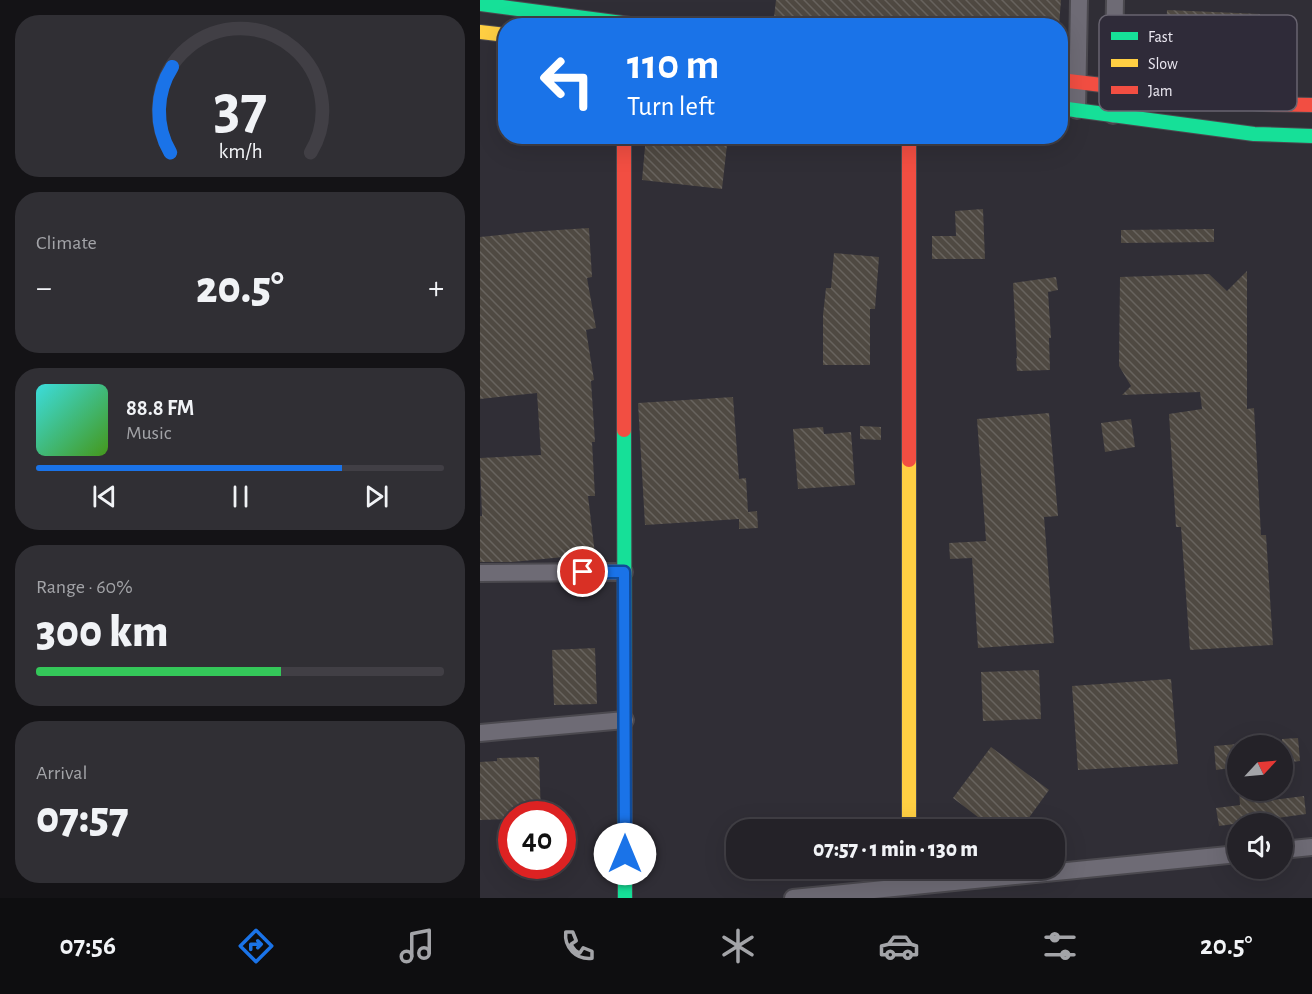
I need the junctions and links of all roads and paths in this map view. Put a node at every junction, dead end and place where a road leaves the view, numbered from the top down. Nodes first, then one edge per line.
1 (1079, 0) edge
2 (1114, 0) edge
3 (480, 4) edge
4 (1114, 15) edge
5 (585, 18) edge
6 (480, 32) edge
7 (498, 34) edge
8 (1069, 81) edge
9 (1099, 84) edge
10 (1297, 105) edge
11 (1312, 105) edge
12 (1069, 109) edge
13 (1113, 111) edge
14 (1113, 115) junction
15 (1312, 136) edge
16 (624, 144) edge
17 (909, 144) edge
18 (624, 572) junction
19 (480, 573) edge
20 (625, 720) junction
21 (480, 733) edge
22 (909, 819) edge
23 (1312, 847) edge
24 (1293, 849) edge
25 (1227, 855) edge
26 (909, 879) edge
27 (909, 886) junction
28 (625, 898) edge
29 (793, 898) edge

1 - 8 street
2 - 4 street
3 - 5 street
6 - 7 street
8 - 9 street
8 - 12 street
10 - 11 street
12 - 14 street
13 - 14 street
14 - 15 street
16 - 18 street
17 - 22 street
18 - 19 street
18 - 20 street
20 - 21 street
20 - 28 street
23 - 24 street
25 - 27 street
26 - 27 street
27 - 29 street

